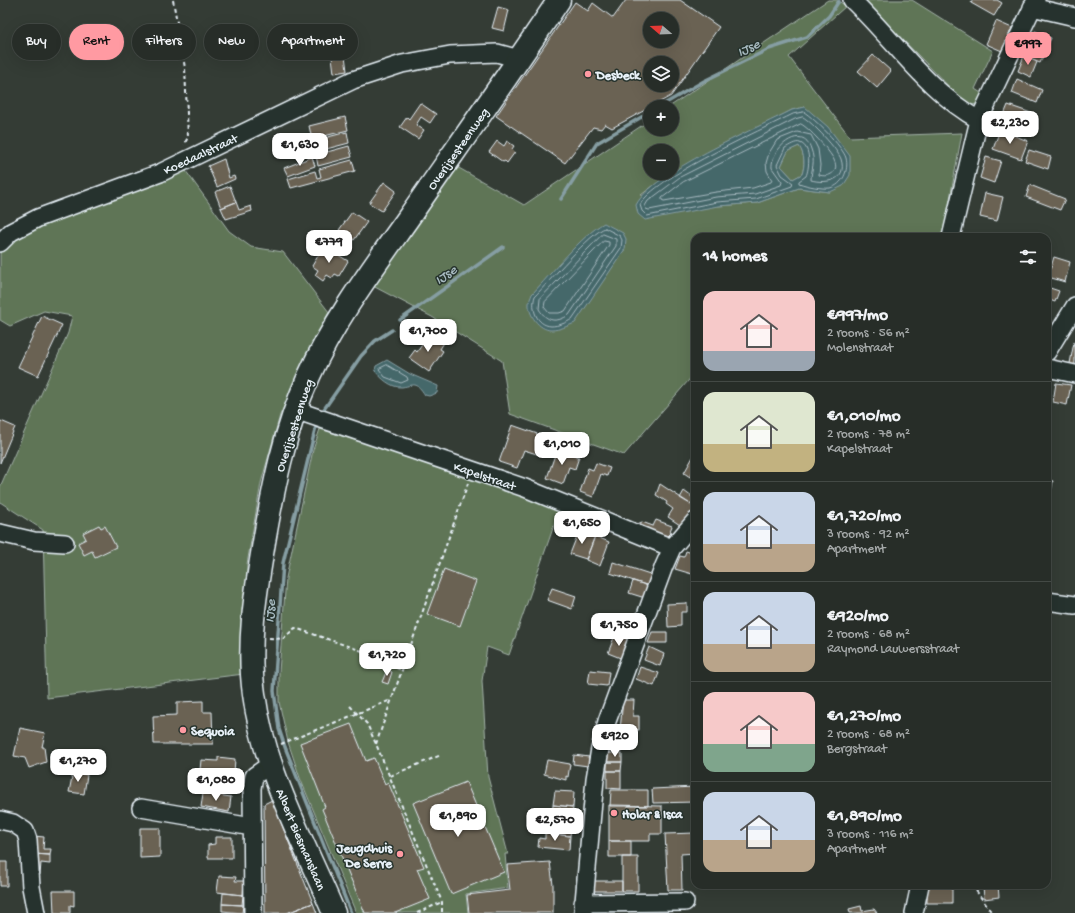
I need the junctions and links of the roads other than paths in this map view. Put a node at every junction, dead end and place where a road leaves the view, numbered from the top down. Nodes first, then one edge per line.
1 (559, 0) edge
2 (852, 0) edge
3 (1034, 4) edge
4 (1075, 17) edge
5 (519, 59) junction
6 (979, 120) junction
7 (952, 233) edge
8 (0, 242) edge
9 (1075, 306) edge
10 (1051, 345) edge
11 (1051, 369) edge
12 (1075, 374) edge
13 (310, 415) junction
14 (691, 526) edge
15 (0, 533) edge
16 (65, 543) dead end
17 (672, 548) junction
18 (1051, 602) edge
19 (1075, 605) edge
20 (271, 764) junction
21 (141, 808) dead end
22 (0, 820) edge
23 (252, 826) junction
24 (919, 889) edge
25 (685, 902) dead end
26 (583, 908) edge
27 (36, 913) edge
28 (253, 913) edge
29 (334, 913) edge
30 (914, 913) edge

1 - 5 main road, Overijsesteenweg
2 - 6 street
3 - 4 street
3 - 6 street
5 - 8 street, Koedaalstraat
5 - 13 main road, Overijsesteenweg
6 - 7 street
9 - 10 street
11 - 12 street
13 - 17 street, Kapelstraat
13 - 20 main road, Overijsesteenweg
14 - 17 street
15 - 16 street
17 - 26 street
18 - 19 street
20 - 23 street
20 - 29 main road, Albert Biesmanslaan
21 - 23 street
22 - 27 street
23 - 28 street
24 - 30 street
25 - 26 street

